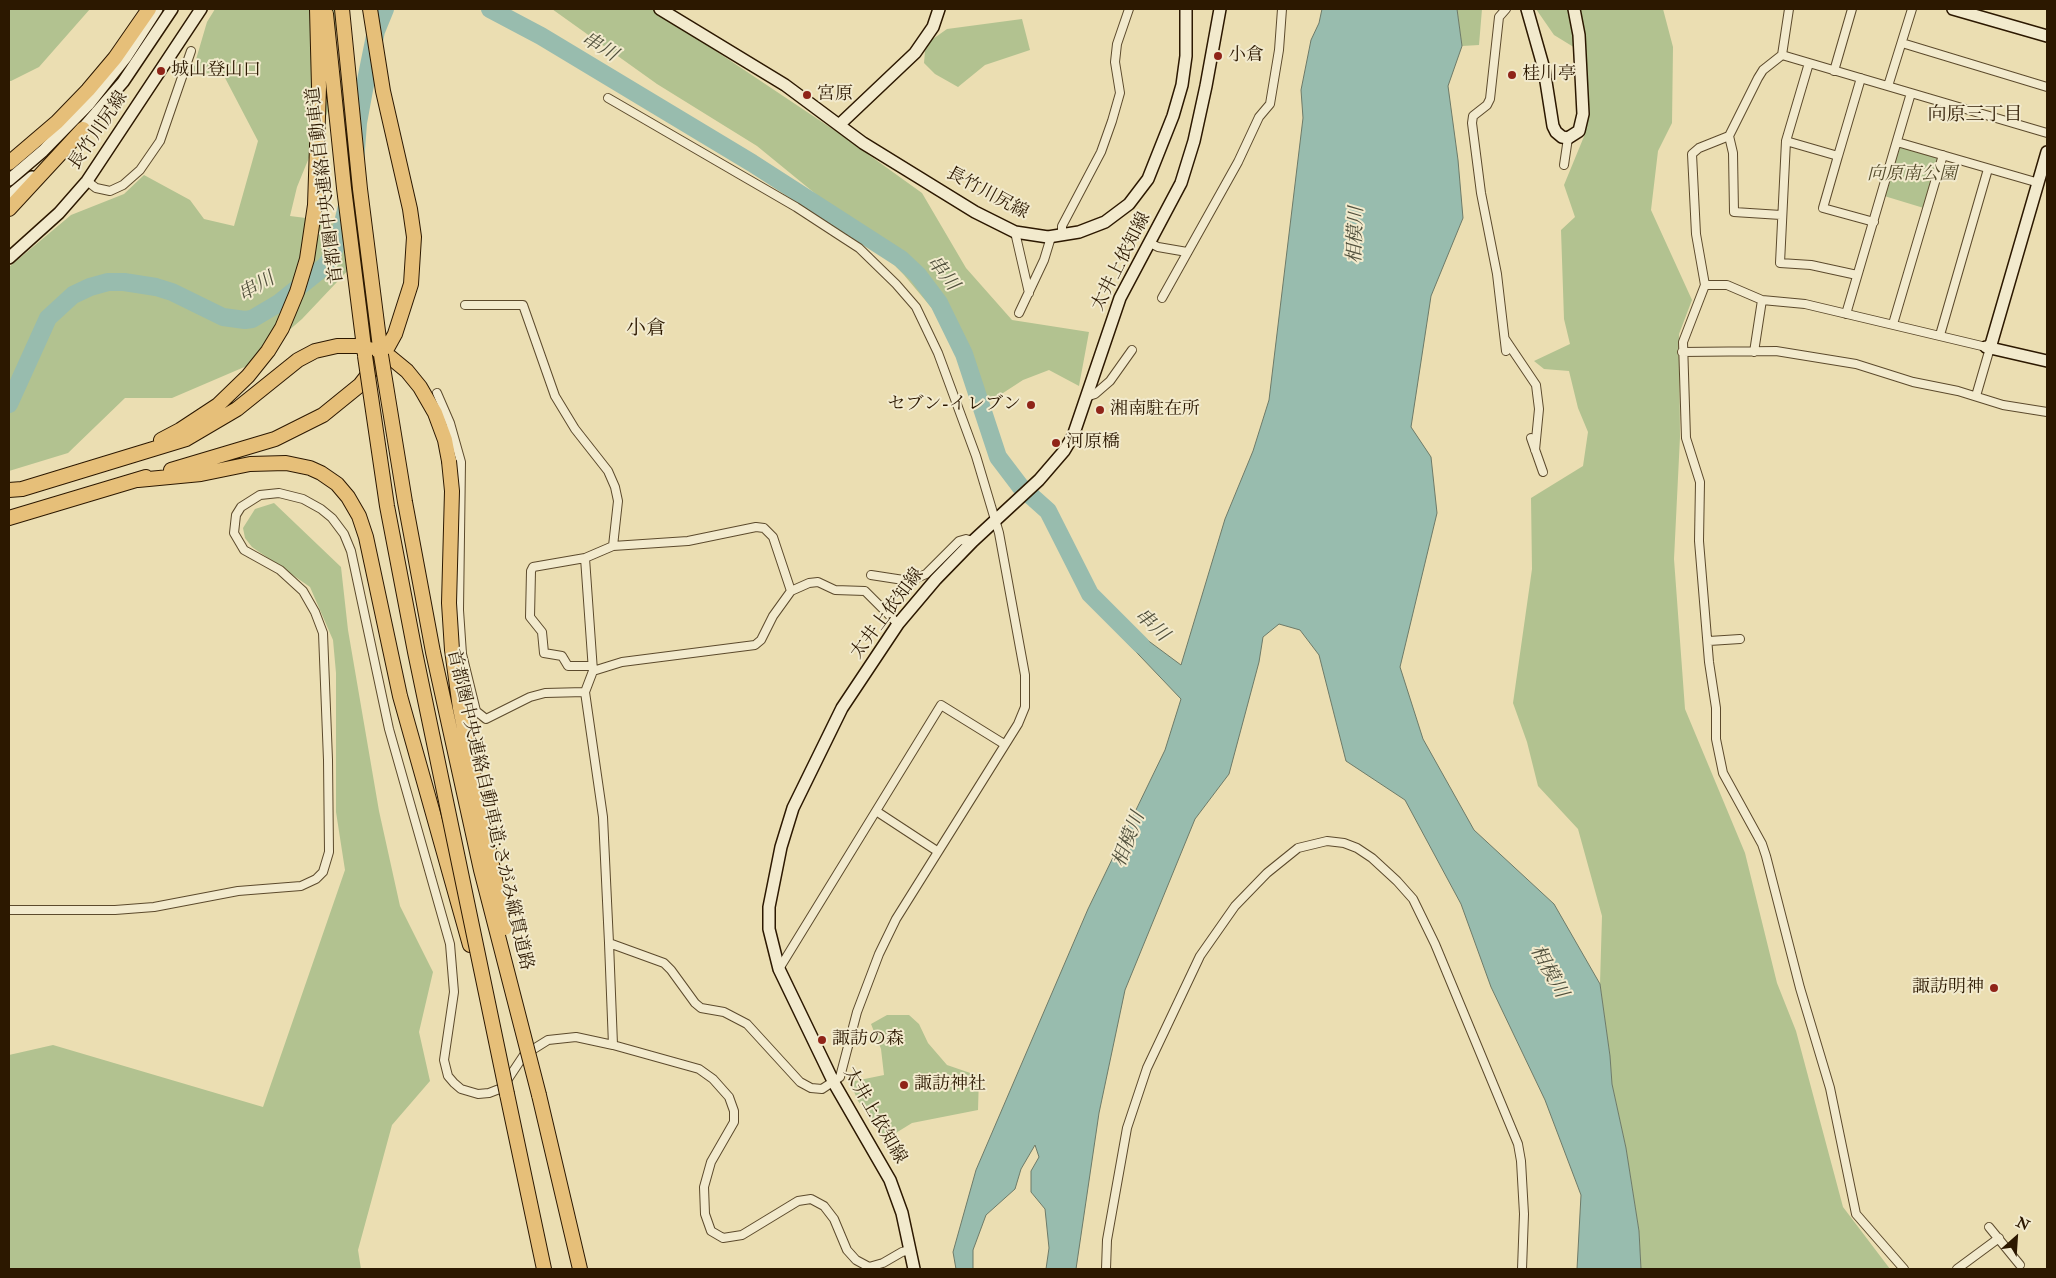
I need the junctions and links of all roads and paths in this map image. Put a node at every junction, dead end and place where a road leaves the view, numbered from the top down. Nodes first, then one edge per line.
1 (149, 9) edge
2 (157, 9) edge
3 (172, 9) edge
4 (200, 9) edge
5 (317, 9) edge
6 (325, 9) edge
7 (342, 9) edge
8 (370, 9) edge
9 (660, 9) edge
10 (939, 9) edge
11 (1129, 9) edge
12 (1186, 9) edge
13 (1220, 9) edge
14 (1282, 9) edge
15 (1506, 9) edge
16 (1527, 9) edge
17 (1574, 9) edge
18 (1789, 9) edge
19 (1852, 9) edge
20 (1912, 9) edge
21 (1953, 9) edge
22 (2047, 36) edge
23 (1902, 43) junction
24 (191, 51) dead end
25 (1782, 55) junction
26 (1808, 63) junction
27 (1834, 71) junction
28 (1861, 78) junction
29 (1888, 86) junction
30 (2047, 87) edge
31 (1911, 93) junction
32 (608, 98) dead end
33 (839, 125) junction
34 (83, 129) junction
35 (2047, 133) edge
36 (1729, 136) junction
37 (1568, 138) junction
38 (1786, 141) junction
39 (1897, 142) junction
40 (2047, 152) edge
41 (1943, 155) junction
42 (1838, 156) junction
43 (9, 163) edge
44 (1564, 165) dead end
45 (1988, 169) junction
46 (9, 180) edge
47 (87, 181) junction
48 (2039, 183) junction
49 (9, 196) edge
50 (9, 209) edge
51 (1781, 215) junction
52 (1874, 222) junction
53 (1015, 232) junction
54 (1057, 237) junction
55 (1150, 243) junction
56 (1187, 252) junction
57 (9, 258) edge
58 (1857, 275) junction
59 (1705, 285) junction
60 (1029, 293) junction
61 (1162, 298) dead end
62 (1762, 300) junction
63 (465, 305) dead end
64 (1019, 313) dead end
65 (1846, 314) junction
66 (1892, 324) junction
67 (1503, 335) junction
68 (1940, 335) junction
69 (1988, 348) junction
70 (1132, 350) dead end
71 (1506, 351) dead end
72 (1682, 352) junction
73 (1754, 352) junction
74 (381, 355) joint
75 (2047, 361) edge
76 (437, 393) dead end
77 (1089, 396) junction
78 (1976, 396) junction
79 (2047, 412) edge
80 (1531, 438) dead end
81 (1536, 450) junction
82 (124, 458) junction
83 (1544, 472) dead end
84 (138, 480) junction
85 (13, 491) edge
86 (44, 508) junction
87 (9, 518) edge
88 (997, 518) junction
89 (9, 526) edge
90 (973, 541) junction
91 (613, 546) junction
92 (585, 558) junction
93 (871, 575) dead end
94 (791, 591) junction
95 (898, 624) junction
96 (1740, 639) dead end
97 (1709, 642) junction
98 (592, 668) junction
99 (585, 692) junction
100 (1004, 744) junction
101 (876, 811) junction
102 (938, 850) junction
103 (9, 910) edge
104 (609, 943) junction
105 (779, 969) junction
106 (494, 1030) junction
107 (613, 1045) junction
108 (834, 1083) junction
109 (539, 1094) junction
110 (1989, 1227) dead end
111 (1999, 1238) junction
112 (2019, 1249) dead end
113 (910, 1250) junction
114 (2012, 1254) junction
115 (2020, 1265) dead end
116 (544, 1269) edge
117 (580, 1269) edge
118 (914, 1269) edge
119 (1106, 1269) edge
120 (1522, 1269) edge
121 (1904, 1269) edge
122 (1957, 1269) edge

1 - 43 highway
2 - 46 main road
3 - 34 main road
4 - 47 main road, 長竹川尻線
5 - 82 highway
6 - 106 highway, 首都圏中央連絡自動車道, bridge
7 - 74 highway, 首都圏中央連絡自動車道
8 - 84 highway, bridge
9 - 33 main road, 長竹川尻線
10 - 33 main road
11 - 54 street
12 - 54 main road, 長竹川尻線
13 - 55 main road, 太井上依知線
14 - 56 street
15 - 67 street
16 - 37 main road
17 - 37 main road
18 - 25 street
19 - 27 street
20 - 23 street
21 - 22 main road
23 - 29 street
23 - 30 street
24 - 47 street
25 - 26 street
25 - 36 street
26 - 27 street
26 - 38 street
27 - 28 street
28 - 29 street
28 - 42 street
29 - 31 street
31 - 35 street
31 - 39 street
32 - 88 street
33 - 53 main road, 長竹川尻線
34 - 49 main road
34 - 50 highway
36 - 51 street
36 - 59 street
37 - 44 street
38 - 42 street
38 - 51 street
39 - 41 street
39 - 52 street
40 - 48 main road
41 - 45 street
41 - 66 street
42 - 52 street
45 - 48 street
45 - 68 street
47 - 57 main road, 長竹川尻線
48 - 69 main road
51 - 58 street
52 - 58 street
53 - 54 main road, 長竹川尻線
53 - 60 street
54 - 60 street
55 - 56 street
55 - 77 main road, 太井上依知線
56 - 61 street
58 - 65 street
59 - 62 street
59 - 72 street
60 - 64 street
62 - 65 street
62 - 73 street
63 - 91 street
65 - 66 street
66 - 68 street
67 - 71 street
67 - 81 street
68 - 69 street
69 - 75 main road
69 - 78 street
70 - 77 street
72 - 73 street
72 - 97 street
73 - 78 street
74 - 109 highway, 首都圏中央連絡自動車道;さがみ縦貫道路, bridge
76 - 99 street
77 - 88 main road, 太井上依知線
78 - 79 street
80 - 81 street
81 - 83 street
82 - 85 highway
82 - 109 highway, bridge
84 - 86 highway
84 - 106 highway, bridge
86 - 87 highway
86 - 89 highway
88 - 90 main road, 太井上依知線
88 - 100 street
90 - 93 street
90 - 95 main road, 太井上依知線
91 - 92 street
91 - 94 street
92 - 98 street
92 - 98 street
94 - 95 street
94 - 98 street
95 - 105 main road, 太井上依知線
96 - 97 street
97 - 121 street
98 - 99 street
99 - 104 street
100 - 101 street
100 - 102 street
101 - 102 street
101 - 105 street
102 - 108 street
103 - 107 street
104 - 107 street
104 - 108 street
105 - 108 main road, 太井上依知線
106 - 116 highway, bridge
107 - 113 street
108 - 113 main road, 太井上依知線
109 - 117 highway, 首都圏中央連絡自動車道;さがみ縦貫道路
110 - 111 street
111 - 114 street
111 - 122 street
112 - 114 street
113 - 118 main road, 太井上依知線
114 - 115 street
119 - 120 street

